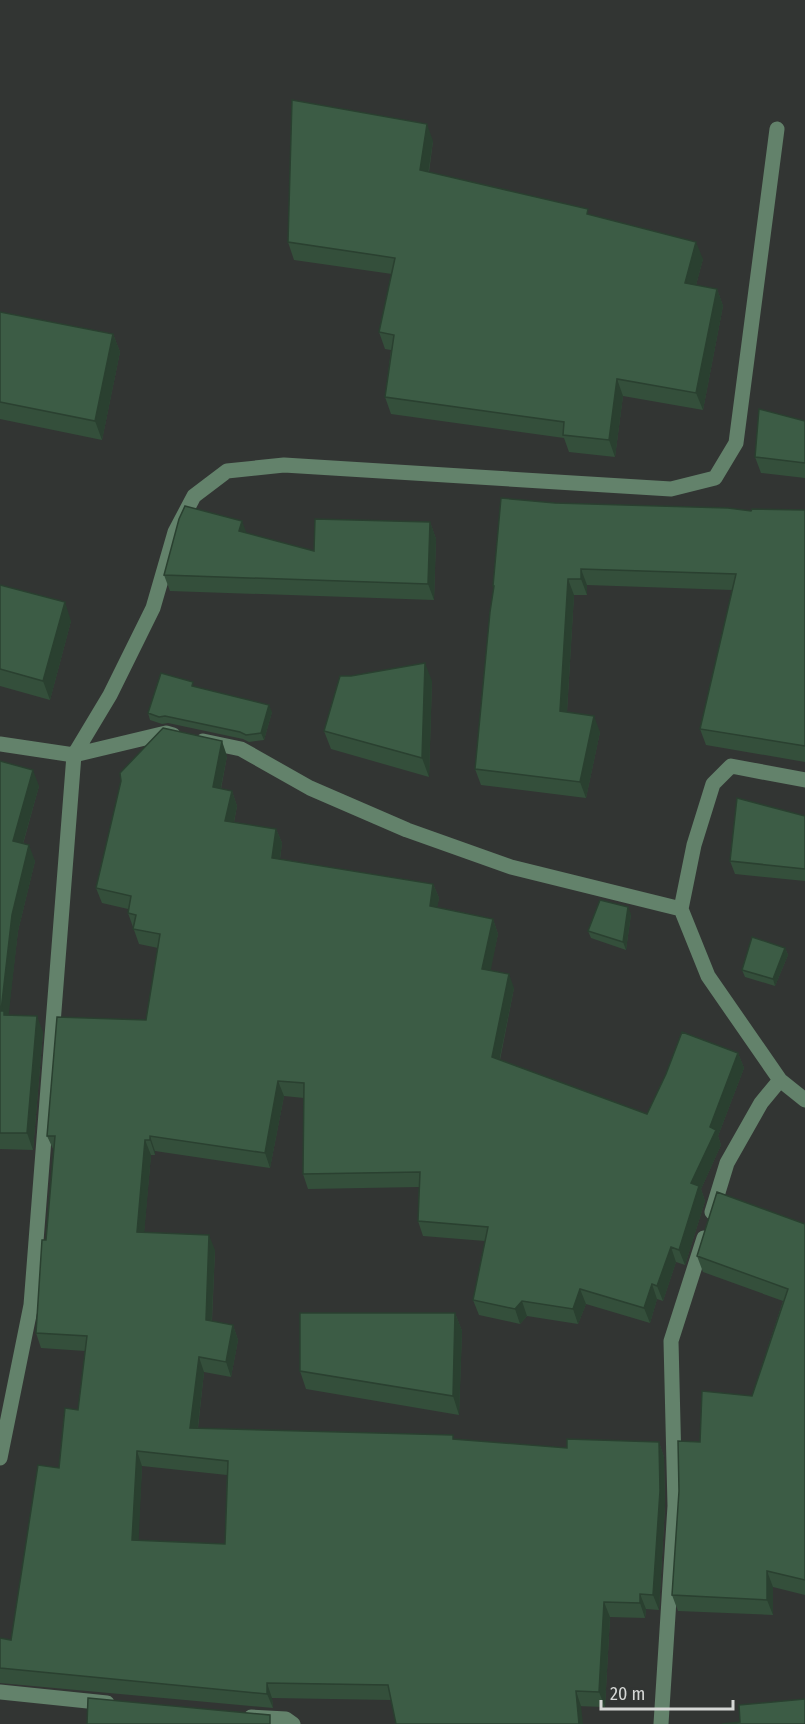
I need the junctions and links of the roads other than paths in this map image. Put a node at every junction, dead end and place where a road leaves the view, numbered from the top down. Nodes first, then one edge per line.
1 (777, 129) dead end
2 (0, 744) edge
3 (74, 755) junction
4 (805, 780) edge
5 (681, 909) junction
6 (780, 1080) junction
7 (805, 1100) edge
8 (0, 1458) edge
9 (0, 1692) edge
10 (119, 1704) edge
11 (239, 1716) edge
12 (293, 1724) edge
13 (661, 1724) edge

1 - 3 street
2 - 3 street
3 - 5 street
3 - 8 street
4 - 5 street
5 - 6 street
6 - 7 street
6 - 13 street
9 - 10 street
11 - 12 street

